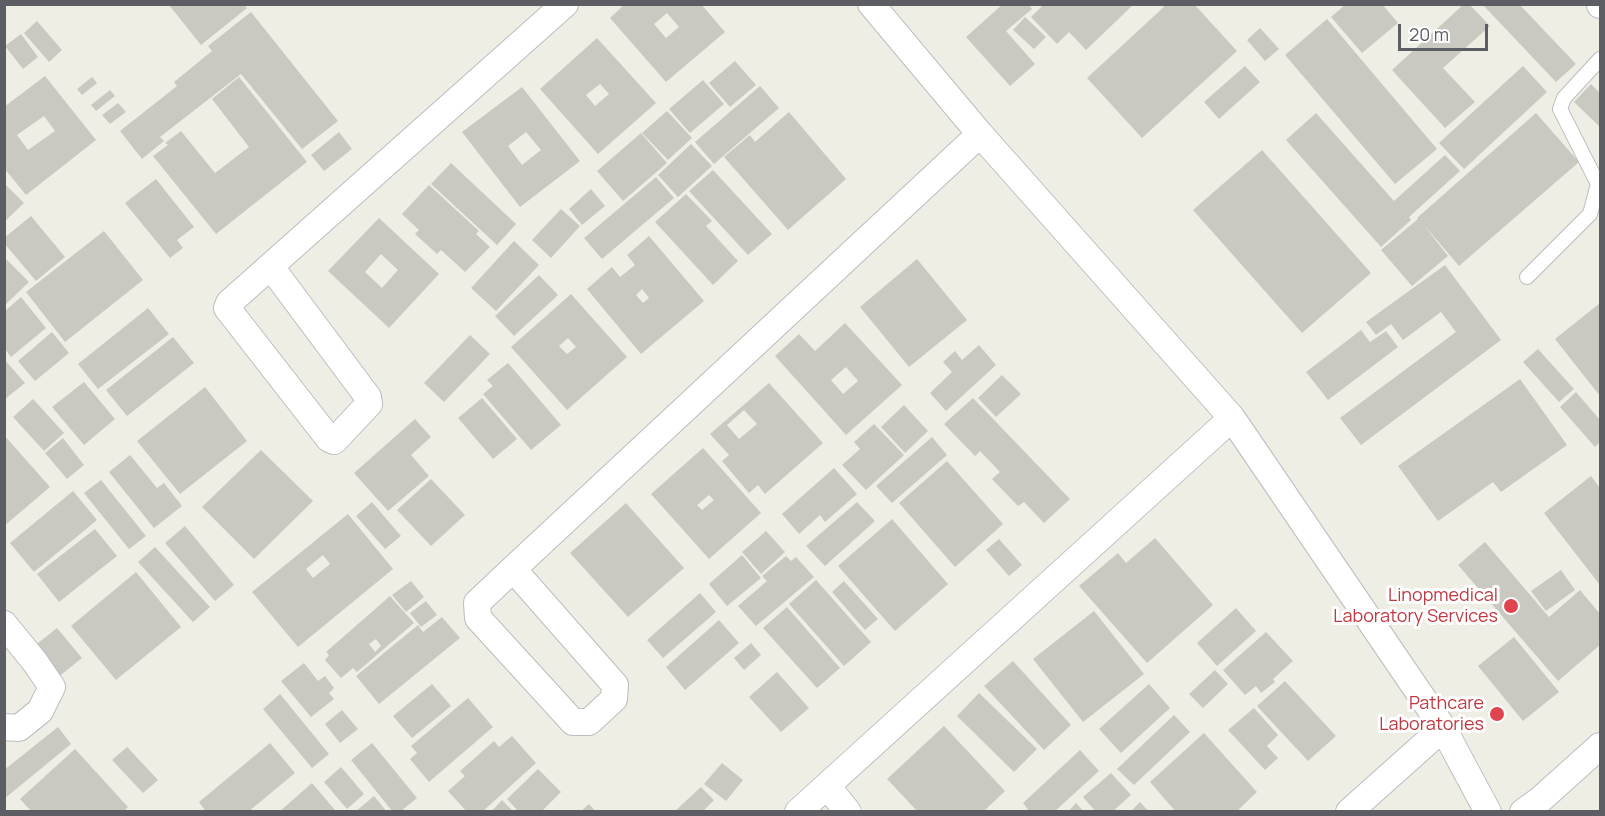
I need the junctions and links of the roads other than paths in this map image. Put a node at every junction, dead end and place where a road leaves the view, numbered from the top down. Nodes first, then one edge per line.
1 (565, 4) edge
2 (871, 4) edge
3 (1600, 59) edge
4 (980, 134) junction
5 (271, 267) junction
6 (1527, 277) dead end
7 (1232, 418) junction
8 (513, 569) junction
9 (4, 624) edge
10 (4, 727) edge
11 (1443, 728) junction
12 (1600, 746) edge
13 (827, 786) junction
14 (798, 812) edge
15 (848, 812) edge
16 (1349, 812) edge
17 (1488, 812) edge
18 (1523, 812) edge

1 - 5 street
2 - 4 street
3 - 6 lane
4 - 7 street
4 - 8 street
5 - 5 street
7 - 11 street
7 - 13 street
8 - 8 street
9 - 10 street
11 - 16 street
11 - 17 street
12 - 18 street
13 - 14 street
13 - 15 street

